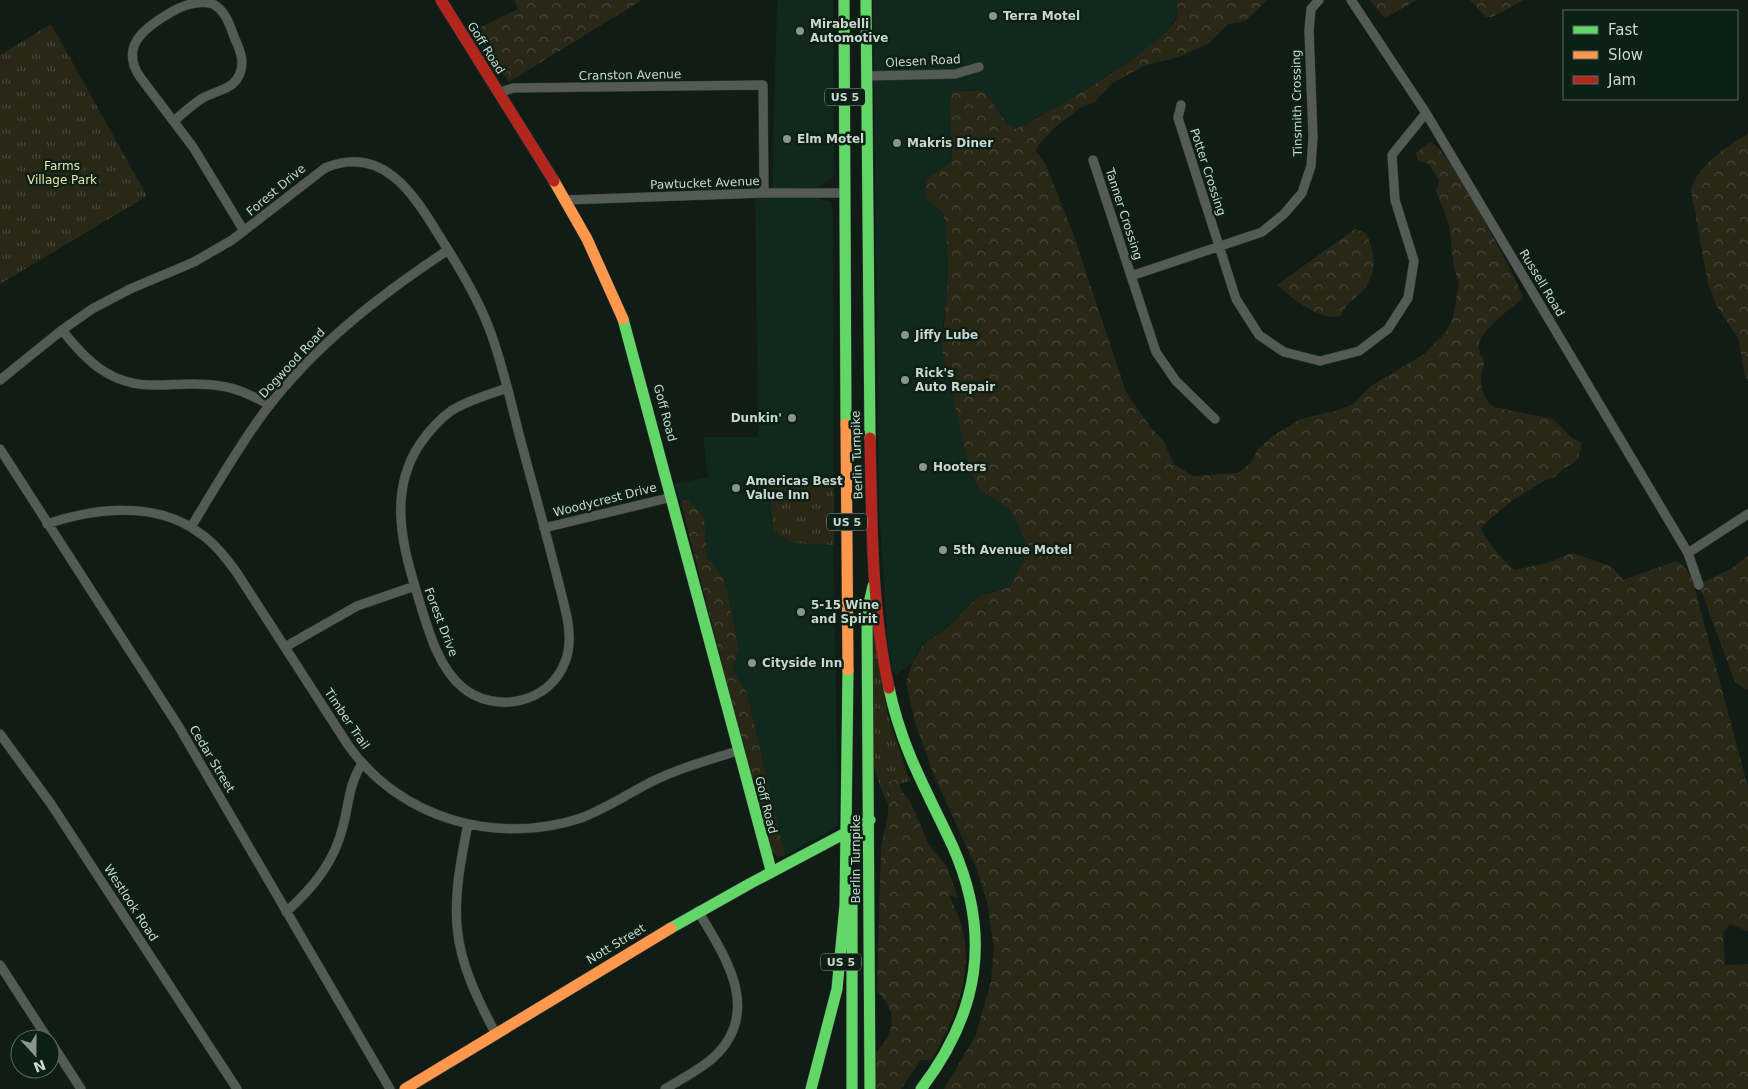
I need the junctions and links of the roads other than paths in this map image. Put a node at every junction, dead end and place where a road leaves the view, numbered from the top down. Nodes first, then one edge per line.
1 (441, 0) edge
2 (844, 0) edge
3 (866, 0) edge
4 (1319, 0) edge
5 (1351, 0) edge
6 (980, 67) dead end
7 (867, 76) junction
8 (498, 93) junction
9 (1182, 105) dead end
10 (1426, 113) junction
11 (174, 120) junction
12 (1093, 160) dead end
13 (764, 193) junction
14 (845, 194) junction
15 (868, 194) junction
16 (565, 200) junction
17 (244, 232) junction
18 (1219, 246) junction
19 (448, 250) junction
20 (1131, 276) junction
21 (62, 330) junction
22 (0, 380) edge
23 (507, 388) junction
24 (270, 405) junction
25 (1215, 419) dead end
26 (0, 449) edge
27 (4, 464) edge
28 (672, 496) junction
29 (1748, 514) edge
30 (48, 524) junction
31 (191, 527) junction
32 (544, 528) junction
33 (1688, 553) junction
34 (876, 571) junction
35 (1699, 585) dead end
36 (415, 586) junction
37 (285, 647) junction
38 (0, 734) edge
39 (738, 751) junction
40 (362, 764) junction
41 (870, 820) junction
42 (468, 824) junction
43 (847, 832) junction
44 (770, 870) junction
45 (698, 911) junction
46 (286, 912) junction
47 (0, 965) edge
48 (42, 1029) edge
49 (496, 1034) junction
50 (60, 1057) edge
51 (81, 1089) edge
52 (237, 1089) edge
53 (390, 1089) edge
54 (405, 1089) edge
55 (665, 1089) edge
56 (812, 1089) edge
57 (852, 1089) edge
58 (870, 1089) edge
59 (921, 1089) edge

1 - 8 main road, Goff Road
2 - 14 main road, Berlin Turnpike / US 5
3 - 7 main road, Berlin Turnpike / US 5
4 - 18 street, Tinsmith Crossing
5 - 10 street, Russell Road
6 - 7 street, Olesen Road
7 - 15 main road, Berlin Turnpike / US 5
8 - 13 street, Cranston Avenue
8 - 16 main road, Goff Road
9 - 18 street, Potter Crossing
10 - 18 street, Potter Crossing
10 - 33 street, Russell Road
11 - 11 street
11 - 17 street
12 - 20 street, Tanner Crossing
13 - 14 street, Pawtucket Avenue
13 - 16 street, Pawtucket Avenue
14 - 15 main road
14 - 43 main road, Berlin Turnpike / US 5
15 - 34 main road, Berlin Turnpike / US 5
16 - 28 main road, Goff Road
17 - 19 street, Forest Drive
17 - 21 street, Forest Drive
18 - 20 street, Tinsmith Crossing
19 - 23 street, Forest Drive
19 - 24 street, Dogwood Road
20 - 25 street, Tanner Crossing
21 - 22 street, Forest Drive
21 - 24 street
23 - 32 street, Forest Drive
23 - 36 street, Forest Drive
24 - 31 street, Dogwood Road
26 - 27 street, Cedar Street
27 - 30 street, Cedar Street
28 - 32 street, Woodycrest Drive
28 - 39 main road, Goff Road
29 - 33 street
30 - 31 street, Timber Trail
30 - 46 street, Cedar Street
31 - 37 street, Timber Trail
32 - 36 street, Forest Drive
33 - 35 street, Russell Road
34 - 41 main road, Berlin Turnpike
34 - 59 main road, US 5
36 - 37 street
37 - 40 street, Timber Trail
38 - 52 street, Westlook Road
39 - 42 street, Timber Trail
39 - 44 main road, Goff Road
40 - 42 street, Timber Trail
40 - 46 street
41 - 43 main road, Nott Street
41 - 58 main road, Berlin Turnpike
42 - 49 street
43 - 44 main road, Nott Street
43 - 56 main road, US 5
43 - 57 main road, Berlin Turnpike
44 - 45 main road, Nott Street
45 - 49 main road, Nott Street
45 - 55 street
46 - 53 street, Cedar Street
47 - 48 street
49 - 54 main road, Nott Street
50 - 51 street

